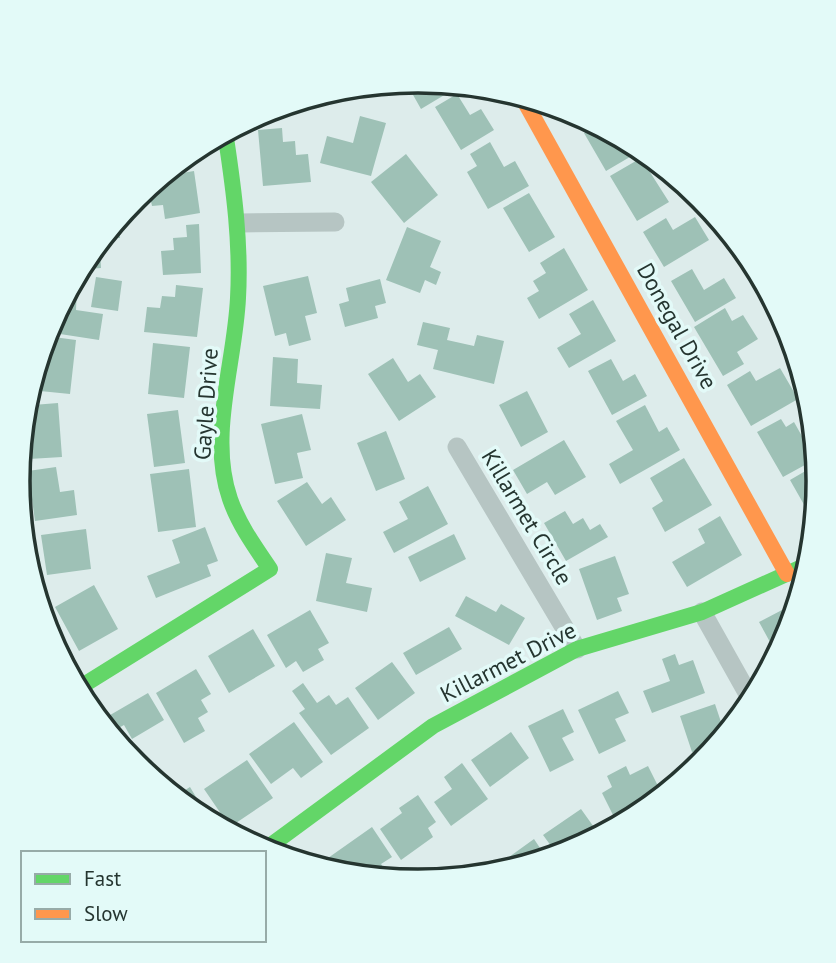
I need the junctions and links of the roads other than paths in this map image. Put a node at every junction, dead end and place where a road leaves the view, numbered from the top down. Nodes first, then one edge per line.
1 (529, 110) edge
2 (227, 143) edge
3 (335, 222) dead end
4 (239, 223) junction
5 (457, 447) dead end
6 (794, 570) edge
7 (702, 612) junction
8 (577, 649) junction
9 (86, 683) edge
10 (746, 690) edge
11 (276, 842) edge

1 - 6 street, Donegal Drive
2 - 4 street, Gayle Drive
3 - 4 street
4 - 9 street, Gayle Drive
5 - 8 street, Killarmet Circle
6 - 7 street, Killarmet Drive
7 - 8 street, Killarmet Drive
7 - 10 street
8 - 11 street, Killarmet Drive

